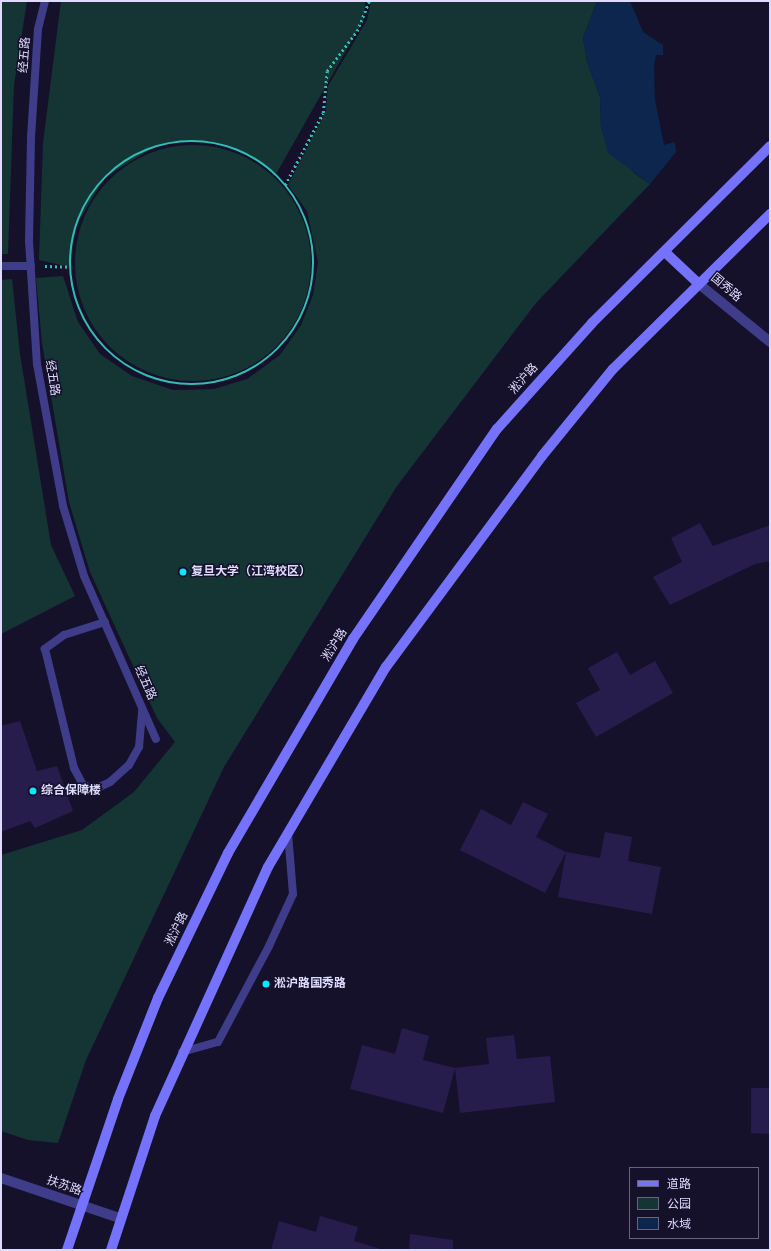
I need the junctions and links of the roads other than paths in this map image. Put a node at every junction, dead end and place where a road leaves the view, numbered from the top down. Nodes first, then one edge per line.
1 (45, 1) edge
2 (770, 146) edge
3 (770, 214) edge
4 (666, 253) junction
5 (1, 266) edge
6 (31, 266) junction
7 (699, 284) junction
8 (770, 342) edge
9 (105, 622) junction
10 (142, 708) junction
11 (156, 739) dead end
12 (288, 832) junction
13 (182, 1052) junction
14 (1, 1178) edge
15 (81, 1205) junction
16 (120, 1218) junction
17 (67, 1250) edge
18 (111, 1250) edge

1 - 6 lane, 经五路
2 - 4 main road, 淞沪路
3 - 7 main road
4 - 7 main road, 国秀路
4 - 15 main road, 淞沪路
5 - 6 lane
6 - 9 lane, 经五路
7 - 8 street, 国秀路
7 - 12 main road
9 - 10 lane, 经五路
9 - 10 lane
10 - 11 lane, 经五路
12 - 13 main road
12 - 13 lane
13 - 16 main road
14 - 15 street, 扶苏路
15 - 16 street, 扶苏路
15 - 17 main road, 淞沪路
16 - 18 main road

